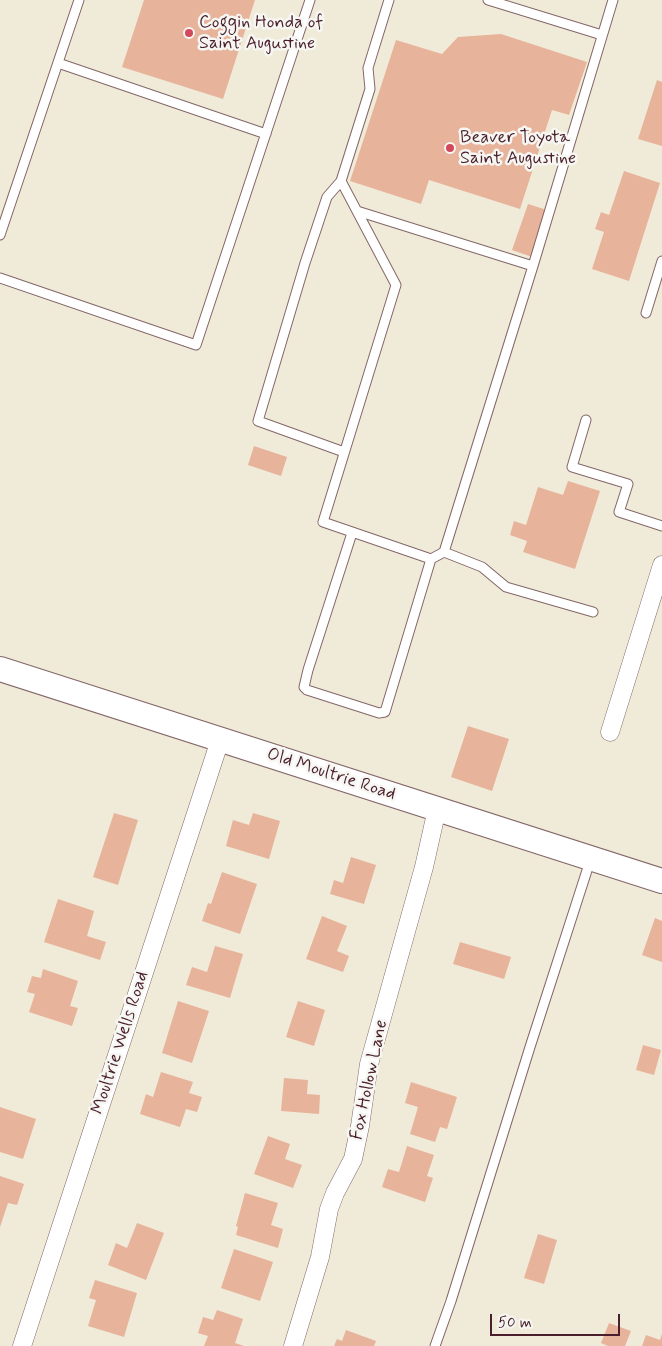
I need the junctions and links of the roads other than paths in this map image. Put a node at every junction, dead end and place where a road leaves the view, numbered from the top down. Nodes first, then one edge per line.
1 (79, 0) edge
2 (310, 0) edge
3 (389, 0) edge
4 (488, 0) edge
5 (613, 0) edge
6 (602, 35) junction
7 (58, 63) junction
8 (266, 134) junction
9 (341, 181) junction
10 (357, 211) junction
11 (0, 235) edge
12 (662, 261) edge
13 (533, 266) junction
14 (0, 278) edge
15 (646, 313) dead end
16 (586, 420) dead end
17 (344, 452) junction
18 (662, 526) edge
19 (352, 533) junction
20 (444, 552) junction
21 (431, 559) junction
22 (662, 565) edge
23 (593, 612) dead end
24 (0, 669) edge
25 (610, 732) dead end
26 (220, 740) junction
27 (437, 809) junction
28 (591, 858) junction
29 (662, 881) edge
30 (22, 1346) edge
31 (293, 1346) edge
32 (435, 1346) edge

1 - 7 lane
2 - 8 lane
3 - 9 lane
4 - 6 lane
5 - 6 lane
6 - 13 lane
7 - 8 lane
7 - 11 lane
8 - 14 lane
9 - 10 lane
9 - 17 lane
10 - 13 lane
10 - 17 lane
12 - 15 lane
13 - 20 lane
16 - 18 lane
17 - 19 lane
19 - 21 lane
19 - 21 lane
20 - 21 lane
20 - 23 lane
22 - 25 street
24 - 26 main road, Old Moultrie Road
26 - 27 main road, Old Moultrie Road
26 - 30 street, Moultrie Wells Road
27 - 28 main road, Old Moultrie Road
27 - 31 street, Fox Hollow Lane
28 - 29 main road, Old Moultrie Road
28 - 32 lane

